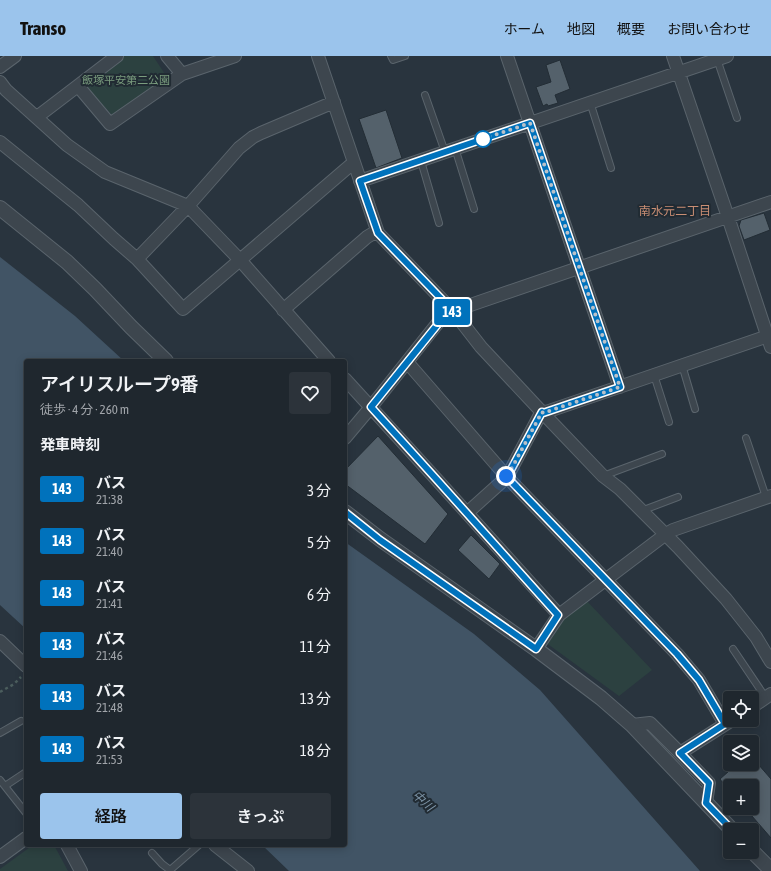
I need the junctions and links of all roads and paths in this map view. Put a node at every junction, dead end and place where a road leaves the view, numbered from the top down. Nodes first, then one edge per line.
1 (15, 56) edge
2 (117, 56) edge
3 (166, 56) edge
4 (235, 56) edge
5 (318, 56) edge
6 (391, 56) edge
7 (405, 56) edge
8 (507, 56) edge
9 (673, 56) edge
10 (722, 58) edge
11 (0, 68) edge
12 (678, 72) junction
13 (182, 74) junction
14 (78, 86) junction
15 (2, 89) edge
16 (426, 95) dead end
17 (334, 102) junction
18 (590, 102) junction
19 (37, 117) junction
20 (737, 118) dead end
21 (530, 123) junction
22 (0, 142) edge
23 (450, 150) junction
24 (421, 161) junction
25 (353, 163) junction
26 (611, 168) dead end
27 (360, 181) junction
28 (771, 202) edge
29 (188, 206) junction
30 (0, 208) edge
31 (474, 209) dead end
32 (728, 217) junction
33 (439, 223) dead end
34 (377, 231) junction
35 (137, 259) junction
36 (240, 260) junction
37 (579, 268) junction
38 (283, 310) junction
39 (453, 311) junction
40 (770, 340) edge
41 (164, 359) edge
42 (327, 359) edge
43 (406, 362) junction
44 (682, 365) junction
45 (654, 375) junction
46 (347, 381) edge
47 (620, 387) junction
48 (371, 407) junction
49 (695, 409) dead end
50 (542, 412) junction
51 (669, 422) dead end
52 (347, 436) edge
53 (746, 438) dead end
54 (662, 454) dead end
55 (603, 476) junction
56 (507, 477) junction
57 (678, 497) dead end
58 (769, 497) edge
59 (641, 511) junction
60 (467, 513) junction
61 (347, 514) edge
62 (666, 534) junction
63 (605, 580) junction
64 (558, 615) junction
65 (0, 641) edge
66 (536, 649) junction
67 (733, 649) dead end
68 (771, 662) edge
69 (24, 671) edge
70 (0, 692) edge
71 (768, 696) edge
72 (759, 702) edge
73 (723, 715) edge
74 (21, 721) dead end
75 (632, 725) junction
76 (723, 725) edge
77 (0, 733) edge
78 (680, 753) junction
79 (24, 773) edge
80 (0, 780) edge
81 (5, 786) junction
82 (706, 803) junction
83 (24, 810) edge
84 (725, 823) edge
85 (24, 839) edge
86 (68, 847) edge
87 (197, 847) edge
88 (218, 847) edge
89 (152, 853) dead end
90 (0, 857) edge
91 (759, 858) edge
92 (170, 870) edge
93 (771, 870) edge
94 (81, 871) edge
95 (248, 871) edge

1 - 11 street
2 - 14 street
3 - 13 street
4 - 13 street
5 - 17 street
6 - 7 lane
8 - 21 street
9 - 12 street
10 - 12 street
10 - 20 lane
12 - 18 street
12 - 32 street
13 - 14 street
14 - 19 street
15 - 19 street
16 - 23 lane
17 - 25 street
17 - 29 street
18 - 21 street
18 - 26 lane
19 - 29 street
21 - 23 street
21 - 37 street
22 - 35 street
23 - 24 street
23 - 31 lane
24 - 27 street
24 - 33 lane
25 - 27 street
25 - 36 street
27 - 34 street
28 - 32 street
29 - 35 street
29 - 36 street
30 - 41 street
32 - 37 street
32 - 40 street
34 - 38 street
34 - 39 street
35 - 36 street
36 - 38 street
37 - 39 street
37 - 47 street
38 - 42 street
39 - 43 street
39 - 50 street
40 - 44 street
43 - 48 street
43 - 56 street
44 - 45 street
44 - 49 lane
45 - 47 street
45 - 51 lane
46 - 48 street
47 - 50 street
48 - 52 street
48 - 60 street
50 - 55 street
50 - 56 street
53 - 58 lane
54 - 55 lane
55 - 59 street
56 - 60 street
56 - 63 street
57 - 59 lane
58 - 62 street
59 - 62 street
60 - 64 street
61 - 66 street
62 - 63 street
62 - 68 street
63 - 64 street
63 - 73 street
64 - 66 street
65 - 69 street
66 - 75 street
67 - 71 lane
69 - 70 path
71 - 72 street
74 - 77 lane
75 - 78 street
75 - 82 street
76 - 78 street
78 - 82 street
79 - 81 lane
80 - 81 lane
81 - 83 lane
82 - 84 street
85 - 90 street
86 - 94 street
87 - 92 lane
88 - 95 street
89 - 92 lane
91 - 93 street

